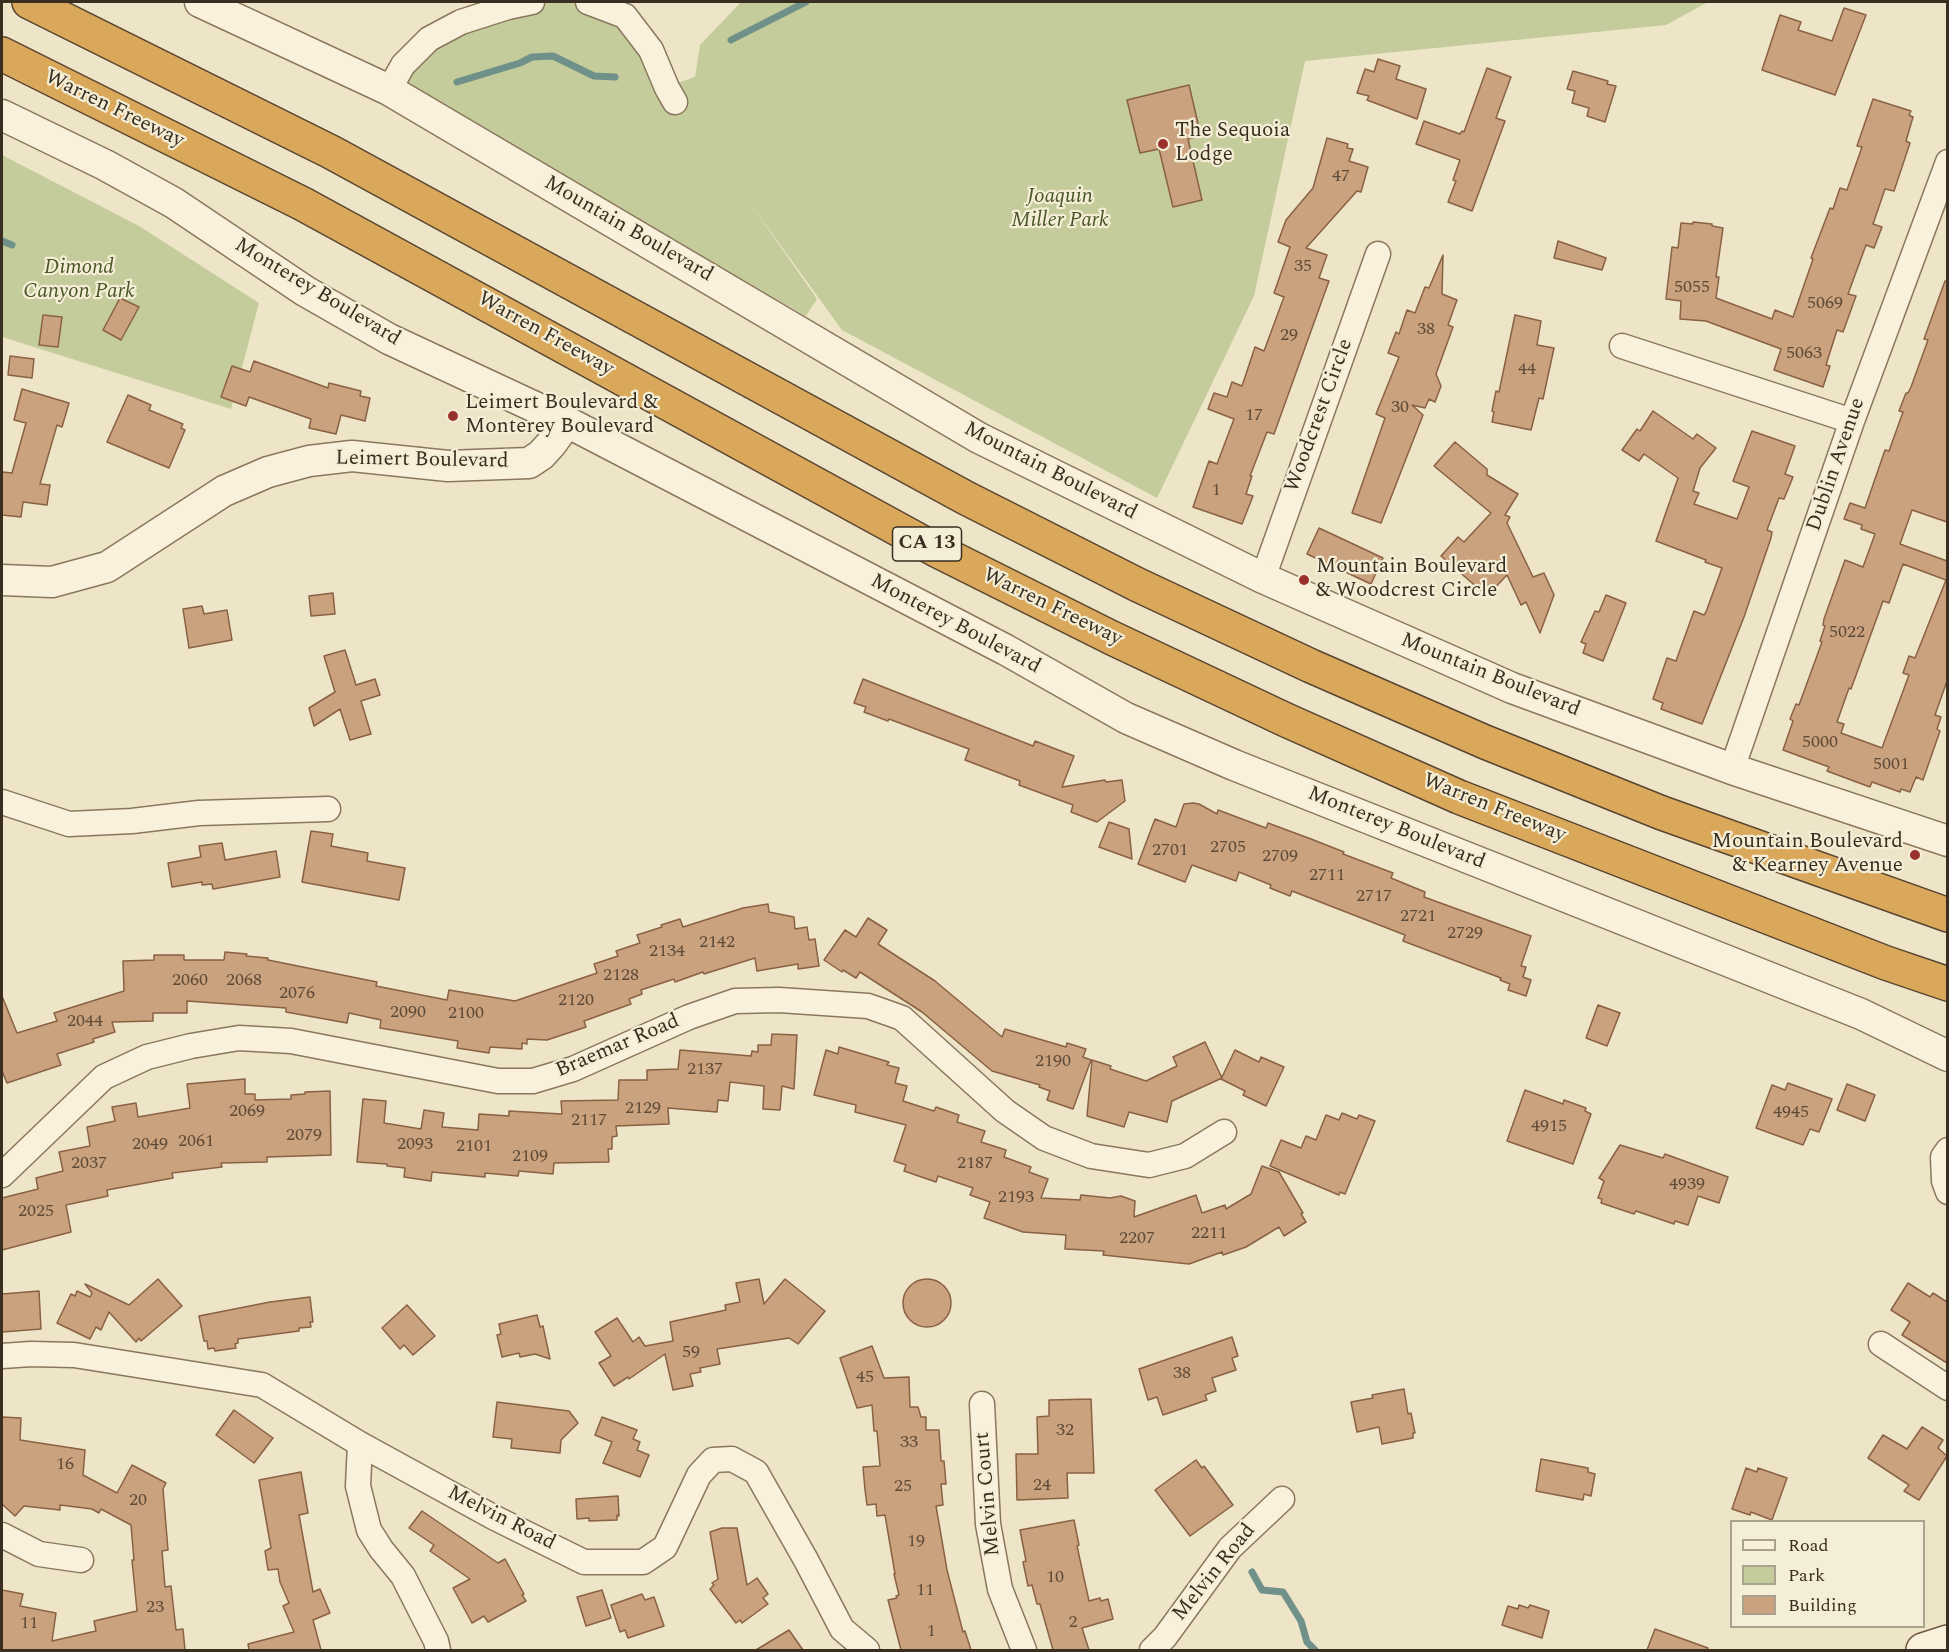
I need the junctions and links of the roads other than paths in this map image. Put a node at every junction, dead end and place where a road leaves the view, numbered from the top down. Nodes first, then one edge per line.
1 (28, 2) edge
2 (200, 2) edge
3 (532, 2) edge
4 (588, 2) edge
5 (2, 54) edge
6 (389, 90) junction
7 (675, 102) dead end
8 (2, 115) edge
9 (1947, 162) edge
10 (1378, 254) dead end
11 (1622, 346) dead end
12 (1852, 421) junction
13 (567, 422) junction
14 (1263, 579) junction
15 (2, 580) edge
16 (1732, 769) junction
17 (2, 802) edge
18 (328, 809) dead end
19 (1945, 835) edge
20 (1839, 878) junction
21 (1947, 904) edge
22 (1947, 915) edge
23 (1886, 963) junction
24 (1947, 984) edge
25 (1947, 1005) edge
26 (1947, 1056) edge
27 (1224, 1132) dead end
28 (1947, 1150) edge
29 (2, 1175) edge
30 (1947, 1192) edge
31 (1881, 1344) dead end
32 (2, 1356) edge
33 (1947, 1388) edge
34 (982, 1404) dead end
35 (360, 1444) junction
36 (1282, 1499) dead end
37 (2, 1535) edge
38 (81, 1560) dead end
39 (1947, 1642) edge
40 (438, 1650) edge
41 (867, 1650) edge
42 (1024, 1650) edge
43 (1152, 1650) edge
44 (1923, 1650) edge

1 - 20 highway, CA 13
2 - 6 street, Mountain Boulevard
3 - 6 street
4 - 7 street
5 - 23 highway, Warren Freeway / CA 13
6 - 14 street, Mountain Boulevard
8 - 13 street, Monterey Boulevard
9 - 12 street, Dublin Avenue
10 - 14 street, Woodcrest Circle
11 - 12 street
12 - 16 street, Dublin Avenue
13 - 15 street, Leimert Boulevard
13 - 26 street, Monterey Boulevard
14 - 16 street, Mountain Boulevard
16 - 19 street, Mountain Boulevard
17 - 18 street
20 - 21 highway
20 - 22 highway, CA 13
23 - 24 highway, Warren Freeway / CA 13
23 - 25 highway
27 - 29 street, Braemar Road
28 - 30 street
31 - 33 street
32 - 35 street, Melvin Road
34 - 42 street, Melvin Court
35 - 40 street
35 - 41 street, Melvin Road
36 - 43 street, Melvin Road
37 - 38 street
39 - 44 main road

